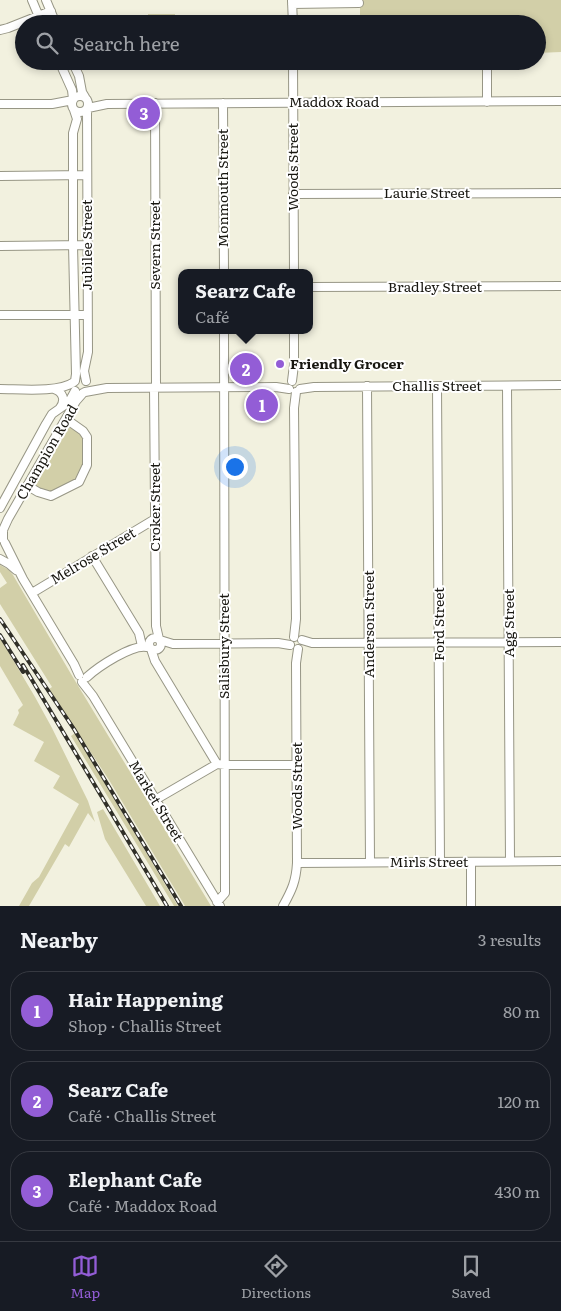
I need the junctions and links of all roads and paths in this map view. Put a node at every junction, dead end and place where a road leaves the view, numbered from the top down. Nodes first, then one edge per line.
1 (32, 0) edge
2 (46, 0) edge
3 (292, 2) edge
4 (360, 3) dead end
5 (51, 11) junction
6 (39, 15) joint
7 (53, 15) edge
8 (292, 15) edge
9 (15, 25) edge
10 (0, 30) edge
11 (62, 70) edge
12 (76, 70) edge
13 (293, 70) edge
14 (487, 70) edge
15 (86, 98) junction
16 (561, 101) edge
17 (293, 102) junction
18 (487, 102) junction
19 (155, 103) junction
20 (223, 103) junction
21 (0, 104) edge
22 (73, 104) junction
23 (107, 104) junction
24 (87, 108) junction
25 (73, 175) junction
26 (87, 175) junction
27 (0, 176) edge
28 (561, 193) edge
29 (293, 194) junction
30 (73, 245) junction
31 (87, 245) junction
32 (0, 246) edge
33 (224, 269) edge
34 (294, 269) edge
35 (561, 286) edge
36 (313, 288) edge
37 (74, 314) junction
38 (0, 315) edge
39 (87, 315) junction
40 (224, 334) edge
41 (294, 334) edge
42 (86, 381) junction
43 (74, 382) junction
44 (561, 385) edge
45 (367, 386) junction
46 (437, 386) junction
47 (507, 386) junction
48 (224, 387) junction
49 (294, 387) junction
50 (107, 388) junction
51 (155, 388) junction
52 (0, 389) edge
53 (54, 389) junction
54 (80, 392) junction
55 (60, 408) junction
56 (66, 420) junction
57 (28, 486) junction
58 (0, 508) edge
59 (155, 520) junction
60 (2, 539) edge
61 (0, 555) edge
62 (92, 556) junction
63 (0, 559) edge
64 (23, 579) junction
65 (32, 593) junction
66 (369, 642) junction
67 (439, 642) junction
68 (509, 642) junction
69 (561, 642) edge
70 (296, 643) junction
71 (142, 644) junction
72 (155, 644) junction
73 (224, 644) junction
74 (84, 677) junction
75 (221, 764) junction
76 (297, 765) junction
77 (155, 800) junction
78 (510, 861) junction
79 (561, 861) edge
80 (370, 862) junction
81 (440, 862) junction
82 (471, 862) junction
83 (297, 863) junction
84 (219, 904) edge
85 (283, 906) edge
86 (471, 906) edge

1 - 6 street
2 - 5 street
3 - 4 street
3 - 8 street
5 - 6 street
5 - 7 street
9 - 10 street
11 - 22 street
12 - 15 street
13 - 17 street, Woods Street
14 - 18 street
15 - 22 street
15 - 23 street, Maddox Road
15 - 24 street
16 - 18 street, Maddox Road
17 - 18 street, Maddox Road
17 - 20 street, Maddox Road
17 - 29 street, Woods Street
19 - 20 street, Maddox Road
19 - 23 street, Maddox Road
19 - 51 street, Severn Street
20 - 33 street, Monmouth Street
21 - 22 street
22 - 24 street
22 - 25 street, Jubilee Street
23 - 24 street, Maddox Road
24 - 26 street, Jubilee Street
25 - 26 street
25 - 27 street
25 - 30 street, Jubilee Street
26 - 31 street, Jubilee Street
28 - 29 street, Laurie Street
29 - 34 street, Woods Street
30 - 31 street
30 - 32 street
30 - 37 street, Jubilee Street
31 - 39 street, Jubilee Street
35 - 36 street, Bradley Street
37 - 38 street
37 - 39 street
37 - 43 street, Jubilee Street
39 - 42 street, Jubilee Street
40 - 48 street
41 - 49 street, Woods Street
42 - 43 street
42 - 50 street, Challis Street
42 - 54 street
43 - 53 street, Challis Street
43 - 54 street
44 - 47 street, Challis Street
45 - 46 street, Challis Street
45 - 49 street, Challis Street
45 - 66 street, Anderson Street
46 - 47 street, Challis Street
46 - 67 street, Ford Street
47 - 68 street, Agg Street
48 - 49 street, Challis Street
48 - 51 street, Challis Street
48 - 73 street, Salisbury Street
49 - 70 street, Woods Street
50 - 51 street, Challis Street
50 - 54 street, Challis Street
51 - 59 street, Croker Street
52 - 53 street, Challis Street
53 - 54 street, Challis Street
53 - 55 street
54 - 55 street, Champion Road
54 - 56 street, Champion Road
55 - 58 street, Champion Road
56 - 57 street, Champion Road
56 - 57 street
57 - 60 street, Champion Road
59 - 62 street, Melrose Street
59 - 72 street, Croker Street
60 - 61 street, Champion Road
60 - 64 street, Market Street
62 - 65 street, Melrose Street
62 - 71 street
63 - 64 street, Market Street
64 - 65 street, Market Street
65 - 74 street, Market Street
66 - 67 street
66 - 70 street
66 - 80 street, Anderson Street
67 - 68 street
67 - 81 street, Ford Street
68 - 69 street
68 - 78 street, Agg Street
70 - 73 street
70 - 76 street, Woods Street
71 - 72 street
71 - 74 street
72 - 73 street
72 - 75 street, Croker Street
73 - 75 street, Salisbury Street
74 - 77 street, Market Street
75 - 76 street
75 - 77 street
75 - 84 street, Salisbury Street
76 - 83 street, Woods Street
77 - 84 street, Market Street
78 - 79 street, Mirls Street
78 - 82 street, Mirls Street
80 - 81 street, Mirls Street
80 - 83 street, Mirls Street
81 - 82 street, Mirls Street
82 - 86 street
83 - 85 street, Woods Street

